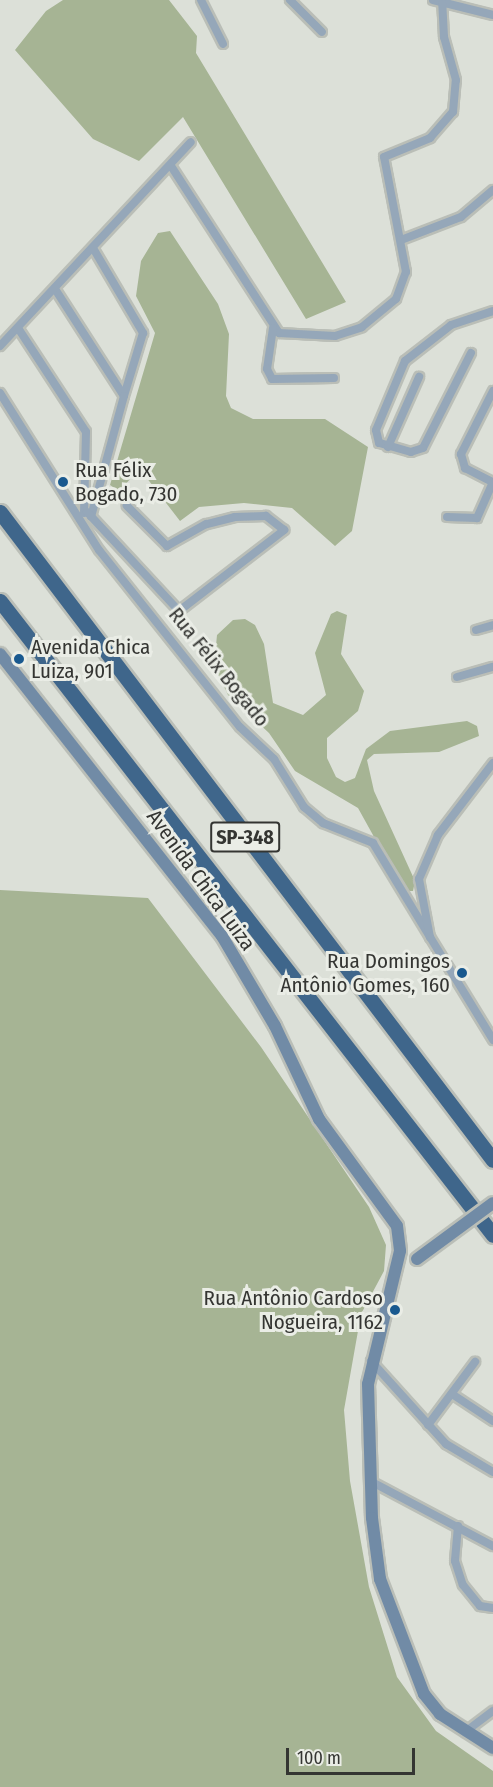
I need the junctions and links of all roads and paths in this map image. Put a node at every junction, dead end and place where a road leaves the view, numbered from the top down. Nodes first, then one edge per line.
1 (201, 0) edge
2 (290, 0) edge
3 (433, 0) edge
4 (442, 4) junction
5 (493, 15) edge
6 (322, 32) dead end
7 (223, 44) dead end
8 (191, 142) dead end
9 (171, 166) junction
10 (493, 190) edge
11 (401, 240) junction
12 (93, 248) junction
13 (55, 290) junction
14 (493, 312) edge
15 (18, 328) junction
16 (273, 328) junction
17 (0, 346) edge
18 (471, 353) dead end
19 (419, 377) dead end
20 (334, 378) dead end
21 (493, 391) edge
22 (0, 393) edge
23 (124, 396) junction
24 (388, 447) junction
25 (493, 482) edge
26 (127, 506) dead end
27 (0, 512) edge
28 (89, 514) junction
29 (447, 517) dead end
30 (78, 518) junction
31 (0, 601) edge
32 (493, 625) edge
33 (476, 630) dead end
34 (1, 657) edge
35 (493, 667) edge
36 (457, 677) dead end
37 (493, 763) edge
38 (430, 937) junction
39 (493, 1040) edge
40 (493, 1160) edge
41 (493, 1203) edge
42 (493, 1235) edge
43 (394, 1273) junction
44 (371, 1361) junction
45 (475, 1362) dead end
46 (452, 1394) junction
47 (493, 1421) edge
48 (428, 1425) junction
49 (493, 1472) edge
50 (372, 1482) junction
51 (458, 1526) junction
52 (493, 1546) edge
53 (493, 1608) edge
54 (493, 1711) edge
55 (464, 1732) junction
56 (493, 1748) edge

1 - 7 street
2 - 6 street
3 - 4 street
4 - 5 street
4 - 11 street
8 - 9 street
9 - 12 street
9 - 16 street
10 - 11 street
11 - 16 street
12 - 13 street
12 - 23 street
13 - 15 street
13 - 23 street
14 - 24 street
15 - 17 street
15 - 28 street
16 - 20 street
18 - 24 street
19 - 24 street
21 - 25 street
22 - 30 street, Rua Félix Bogado
23 - 28 street
25 - 29 street
26 - 28 street
27 - 40 highway, SP-348
28 - 30 street
30 - 38 street, Rua Félix Bogado
31 - 42 highway, SP-348
32 - 33 street
34 - 43 main road, Avenida Chica Luiza
35 - 36 street
37 - 38 street
38 - 39 street, Rua Félix Bogado
41 - 43 main road, bridge
43 - 44 main road, Avenida Chica Luiza
44 - 48 street
44 - 50 main road, Avenida Chica Luiza
45 - 46 street
46 - 47 street
46 - 48 street
48 - 49 street
50 - 51 street
50 - 55 main road, Avenida Chica Luiza
51 - 52 street
51 - 53 street
54 - 55 street
55 - 56 main road, Avenida Chica Luiza

